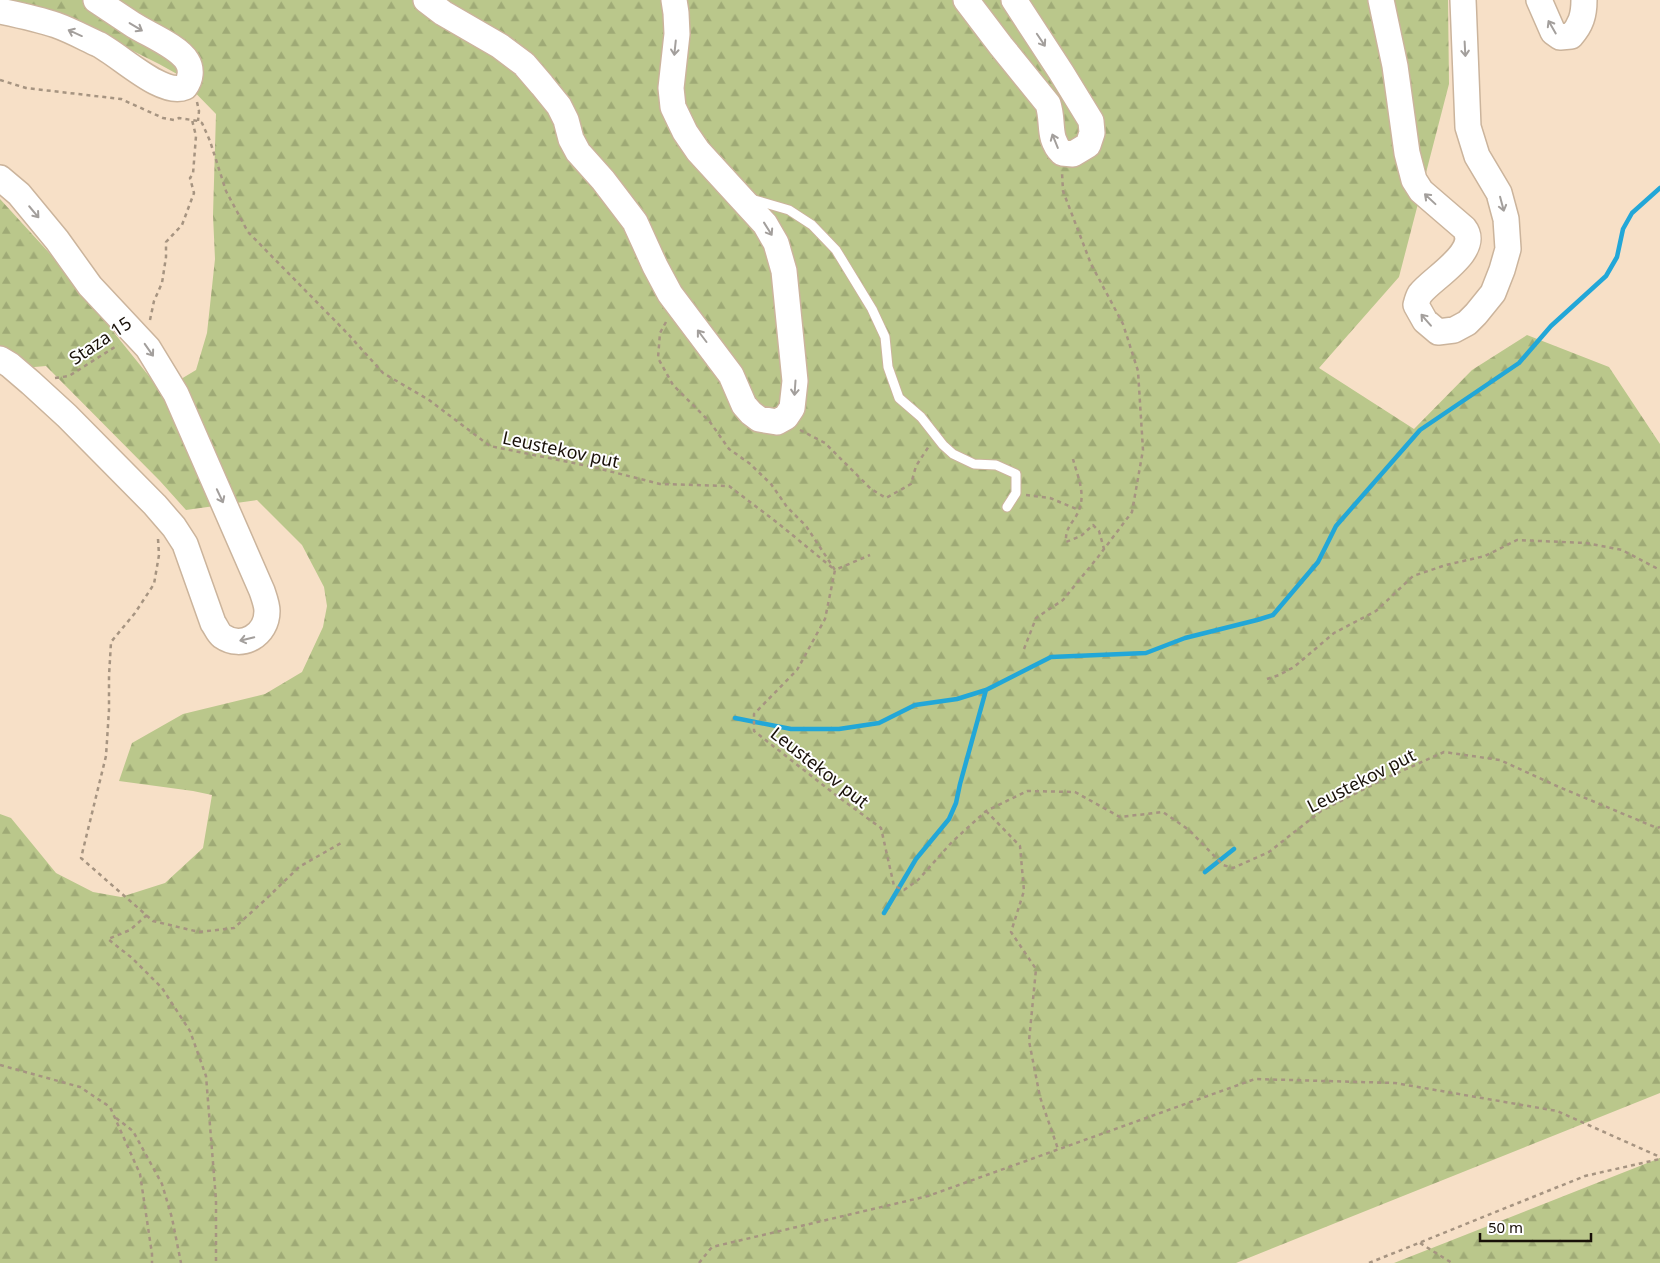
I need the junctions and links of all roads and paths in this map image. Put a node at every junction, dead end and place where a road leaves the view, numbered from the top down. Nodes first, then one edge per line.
1 (96, 0) edge
2 (426, 0) edge
3 (674, 0) edge
4 (966, 0) edge
5 (1014, 0) edge
6 (1381, 0) edge
7 (1463, 0) edge
8 (1539, 0) edge
9 (1584, 0) edge
10 (0, 11) edge
11 (0, 80) edge
12 (192, 120) junction
13 (1062, 154) junction
14 (0, 178) edge
15 (739, 195) junction
16 (681, 308) junction
17 (135, 334) junction
18 (0, 359) edge
19 (31, 383) junction
20 (781, 420) junction
21 (937, 438) junction
22 (1073, 459) dead end
23 (1016, 493) junction
24 (1007, 507) dead end
25 (1079, 510) junction
26 (157, 535) dead end
27 (1104, 548) junction
28 (870, 556) dead end
29 (836, 570) junction
30 (1660, 570) edge
31 (1024, 649) dead end
32 (1267, 679) dead end
33 (986, 811) junction
34 (1660, 828) edge
35 (341, 843) dead end
36 (147, 915) junction
37 (0, 1065) edge
38 (115, 1117) junction
39 (1058, 1149) junction
40 (1660, 1158) edge
41 (1420, 1243) junction
42 (152, 1263) edge
43 (181, 1263) edge
44 (216, 1263) edge
45 (699, 1263) edge
46 (1369, 1263) edge
47 (1452, 1263) edge

1 -> 10 main road
2 - 16 main road
3 -> 15 main road
13 -> 4 main road
5 -> 13 main road
7 -> 6 main road
9 -> 8 main road
11 - 12 path
12 - 17 path, Staza 15
12 - 29 path, Leustekov put
13 - 27 path
14 -> 17 main road
15 -> 20 main road
15 - 21 lane
20 -> 16 main road
16 - 29 path
17 - 19 path, Staza 15
17 -> 19 main road
18 - 19 main road
20 - 21 path
21 - 23 lane
22 - 25 path
23 - 24 lane
23 - 25 path
25 - 27 path
26 - 36 path
27 - 31 path
28 - 29 path
29 - 33 path, Leustekov put
30 - 32 path
33 - 34 path, Leustekov put
33 - 39 path
35 - 36 path
36 - 44 path
37 - 38 path
38 - 42 path
38 - 43 path
39 - 40 path
39 - 45 path
40 - 41 path
41 - 46 path
41 - 47 path

